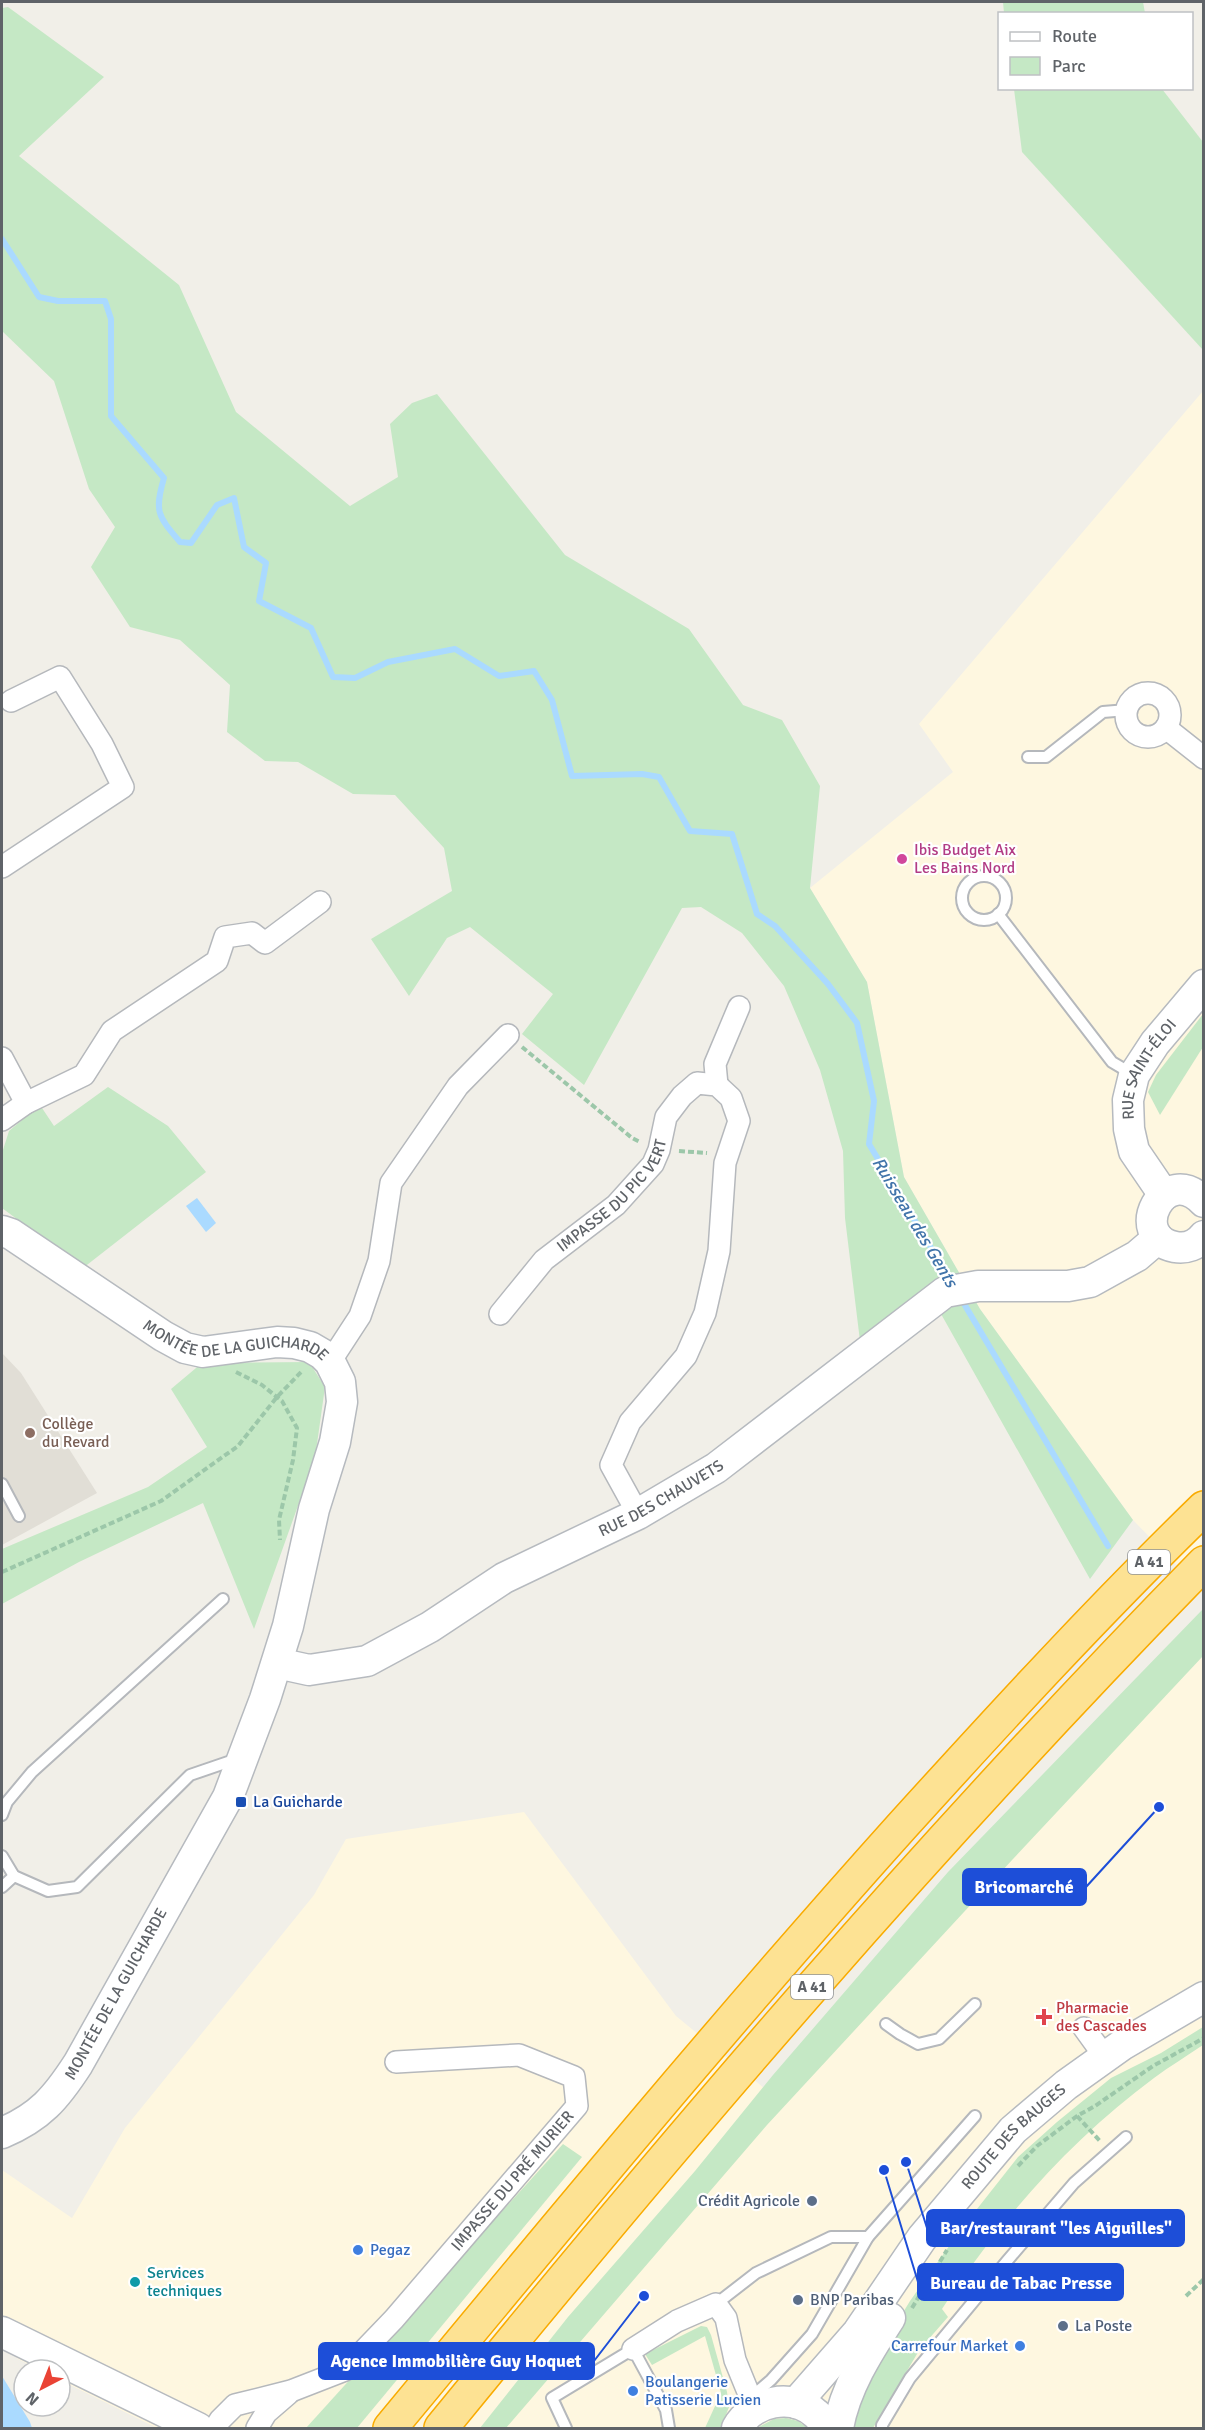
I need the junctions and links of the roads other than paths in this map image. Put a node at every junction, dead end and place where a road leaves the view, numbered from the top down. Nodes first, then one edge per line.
1 (11, 701) dead end
2 (1127, 710) junction
3 (1166, 728) junction
4 (1028, 757) dead end
5 (1203, 759) edge
6 (2, 867) edge
7 (320, 902) dead end
8 (998, 914) junction
9 (1203, 985) edge
10 (739, 1007) dead end
11 (508, 1035) road end
12 (2, 1058) edge
13 (1134, 1075) junction
14 (717, 1085) junction
15 (26, 1103) junction
16 (2, 1120) edge
17 (1164, 1195) junction
18 (1203, 1202) edge
19 (5, 1229) edge
20 (1203, 1236) edge
21 (1158, 1238) junction
22 (500, 1314) dead end
23 (322, 1356) junction
24 (2, 1485) edge
25 (1203, 1508) edge
26 (314, 1509) junction
27 (638, 1514) junction
28 (19, 1516) dead end
29 (1203, 1563) edge
30 (223, 1599) dead end
31 (277, 1631) junction
32 (277, 1663) junction
33 (351, 1665) junction
34 (226, 1768) junction
35 (2, 1815) edge
36 (2, 1856) edge
37 (189, 1864) junction
38 (14, 1876) junction
39 (2, 1887) edge
40 (1203, 1997) edge
41 (975, 2004) dead end
42 (1203, 2018) edge
43 (886, 2024) dead end
44 (1084, 2028) dead end
45 (1105, 2058) junction
46 (396, 2062) dead end
47 (975, 2115) dead end
48 (2, 2133) edge
49 (1126, 2137) dead end
50 (868, 2237) junction
51 (716, 2304) junction
52 (2, 2332) edge
53 (633, 2349) junction
54 (291, 2391) junction
55 (796, 2403) junction
56 (747, 2412) edge
57 (198, 2428) edge
58 (215, 2428) edge
59 (256, 2428) edge
60 (390, 2428) edge
61 (441, 2428) edge
62 (566, 2428) edge
63 (669, 2428) edge
64 (828, 2428) edge
65 (838, 2428) edge
66 (882, 2428) edge

1 - 6 street
2 - 3 street
2 - 3 street
2 - 4 lane
3 - 5 street
7 - 15 street
8 - 8 lane
8 - 13 lane
9 - 13 main road, RUE SAINT-ÉLOI
10 - 14 street
11 - 23 street
12 - 15 street
13 - 17 main road, RUE SAINT-ÉLOI
14 - 22 street, IMPASSE DU PIC VERT
14 - 27 street
15 - 16 street
17 - 18 main road
17 - 21 main road
19 - 23 main road, MONTÉE DE LA GUICHARDE
20 - 21 main road
21 - 27 main road, RUE DES CHAUVETS
23 - 26 main road, MONTÉE DE LA GUICHARDE
24 - 28 lane
25 - 60 highway, A 41
26 - 31 main road, MONTÉE DE LA GUICHARDE
26 - 31 main road, MONTÉE DE LA GUICHARDE
27 - 33 main road, RUE DES CHAUVETS
29 - 61 highway, A 41
30 - 35 lane
31 - 32 main road, MONTÉE DE LA GUICHARDE
31 - 33 main road
31 - 34 main road, MONTÉE DE LA GUICHARDE
32 - 33 main road, RUE DES CHAUVETS
32 - 37 main road, MONTÉE DE LA GUICHARDE
34 - 37 main road, MONTÉE DE LA GUICHARDE
34 - 38 lane
36 - 38 lane
37 - 48 main road, MONTÉE DE LA GUICHARDE
38 - 39 lane
40 - 45 main road, ROUTE DES BAUGES
41 - 43 lane
42 - 65 main road, ROUTE DES BAUGES
44 - 45 street
45 - 55 main road, ROUTE DES BAUGES
46 - 54 street, IMPASSE DU PRÉ MURIER
47 - 50 lane
49 - 66 lane
50 - 51 lane
50 - 56 lane
51 - 53 street
51 - 56 street
52 - 57 main road
53 - 62 lane
53 - 63 lane
54 - 58 street, IMPASSE DU PRÉ MURIER
54 - 59 street, IMPASSE DU PRÉ MURIER
55 - 56 main road
55 - 64 main road

